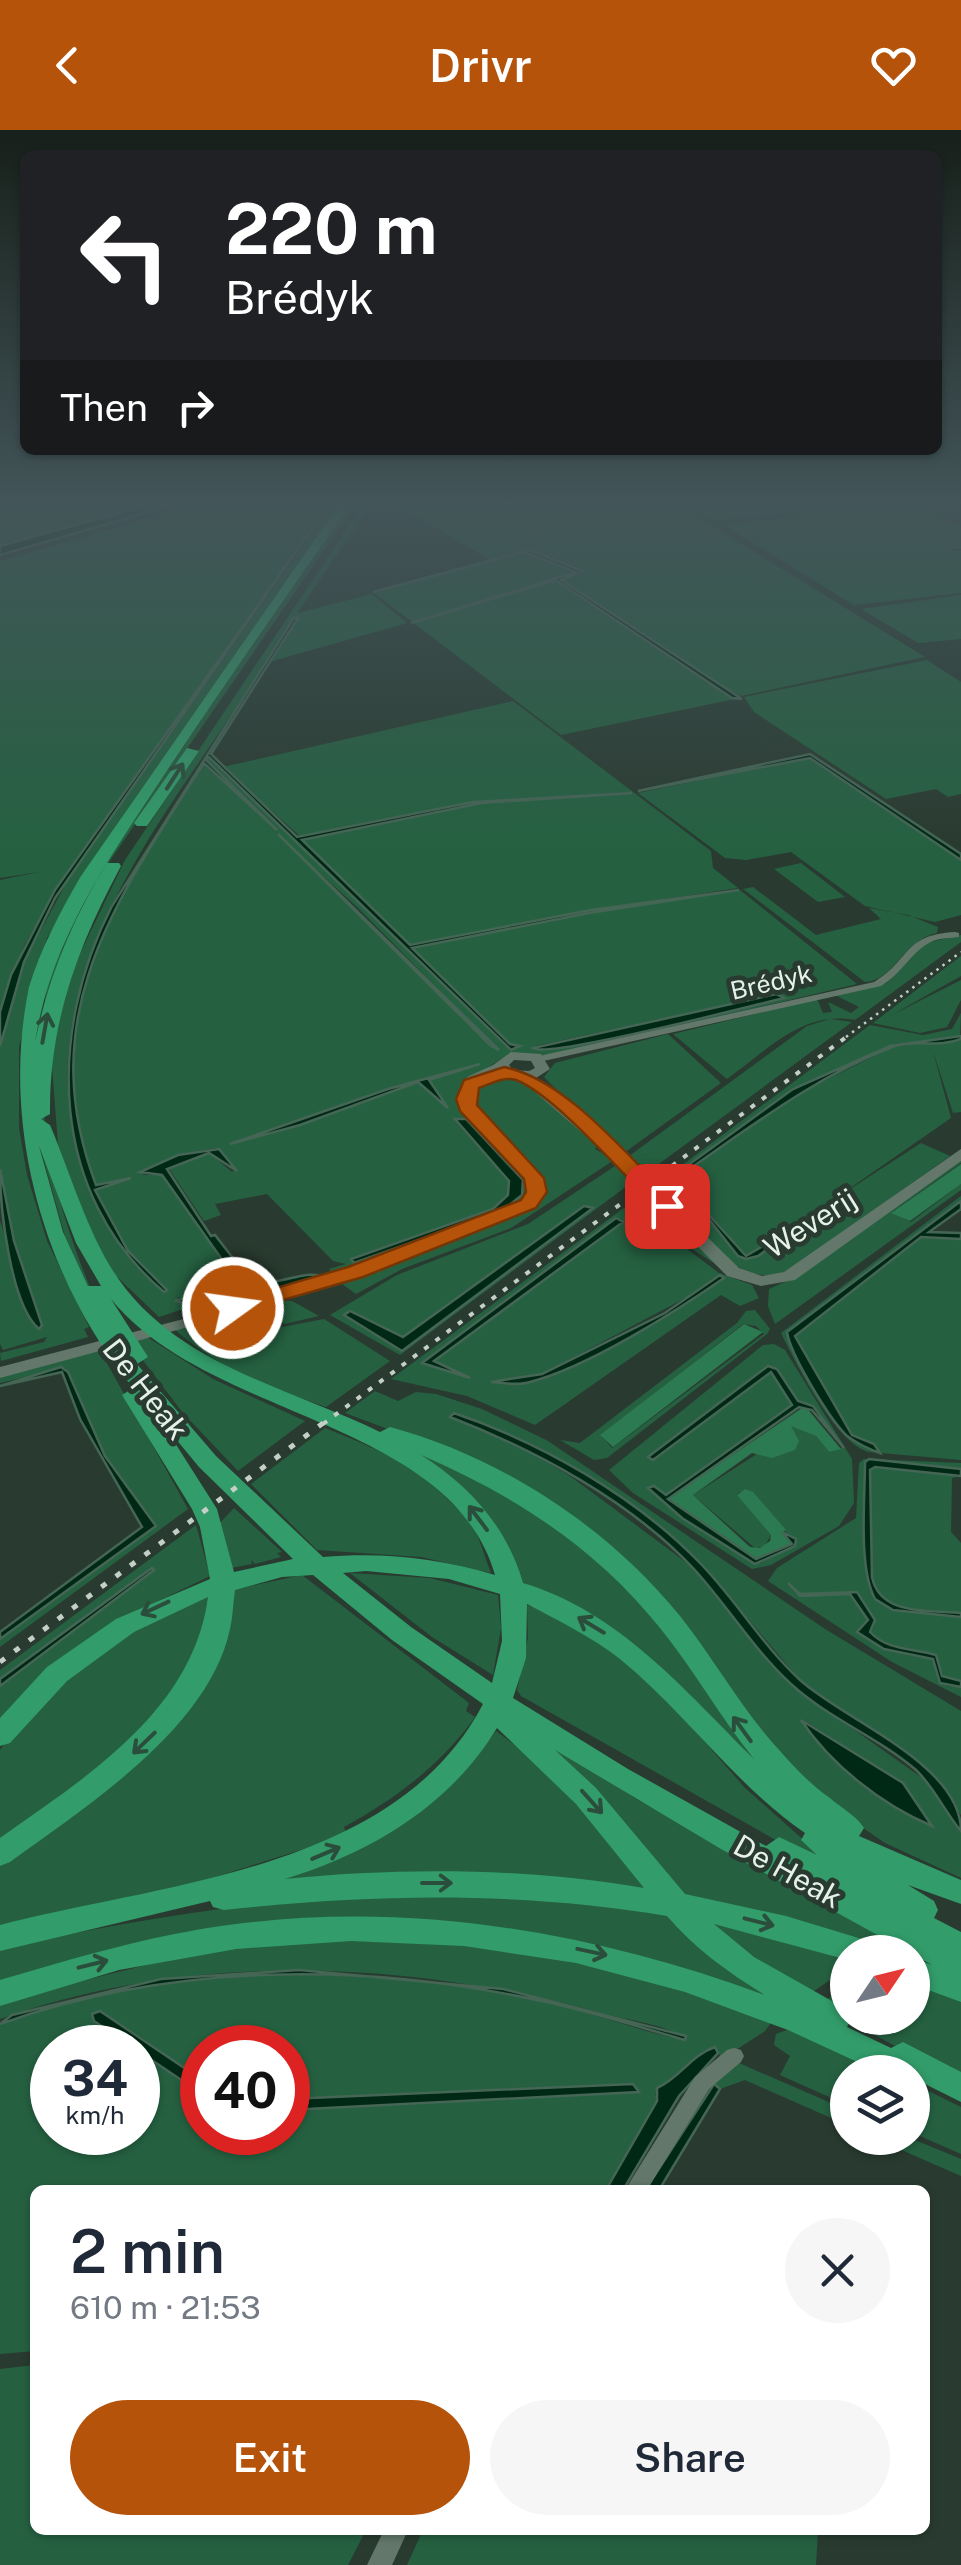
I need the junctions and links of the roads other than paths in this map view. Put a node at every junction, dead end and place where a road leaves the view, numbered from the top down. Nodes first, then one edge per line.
1 (266, 619) edge
2 (281, 619) edge
3 (955, 935) dead end
4 (536, 1068) junction
5 (40, 1125) junction
6 (961, 1154) edge
7 (113, 1340) junction
8 (0, 1373) edge
9 (346, 1424) junction
10 (642, 1664) junction
11 (515, 1714) junction
12 (0, 1736) edge
13 (0, 1854) edge
14 (958, 1888) edge
15 (96, 1914) junction
16 (929, 1934) edge
17 (0, 1938) edge
18 (830, 1943) edge
19 (961, 1966) edge
20 (961, 1988) edge
21 (0, 1993) edge
22 (800, 2010) junction
23 (880, 2055) edge
24 (734, 2056) dead end
25 (930, 2082) edge
26 (961, 2088) edge
27 (961, 2098) edge
28 (638, 2185) edge
29 (394, 2535) edge
30 (379, 2565) edge

1 - 7 highway, De Heak
5 -> 2 highway, De Heak
3 - 4 street, Brédyk
4 - 6 street, Weverij
4 - 8 street
5 - 7 highway, De Heak
5 - 9 highway
7 - 11 highway, De Heak
7 -> 13 highway
14 -> 9 highway
15 -> 9 highway
10 -> 12 highway
10 - 14 highway
10 - 16 highway
11 - 16 highway, De Heak
11 -> 22 highway
15 - 17 highway
15 -> 18 highway
16 - 19 highway, De Heak
16 - 20 highway
21 -> 22 highway
22 - 23 highway
22 - 26 highway
24 - 28 street
25 - 27 highway
29 - 30 street

